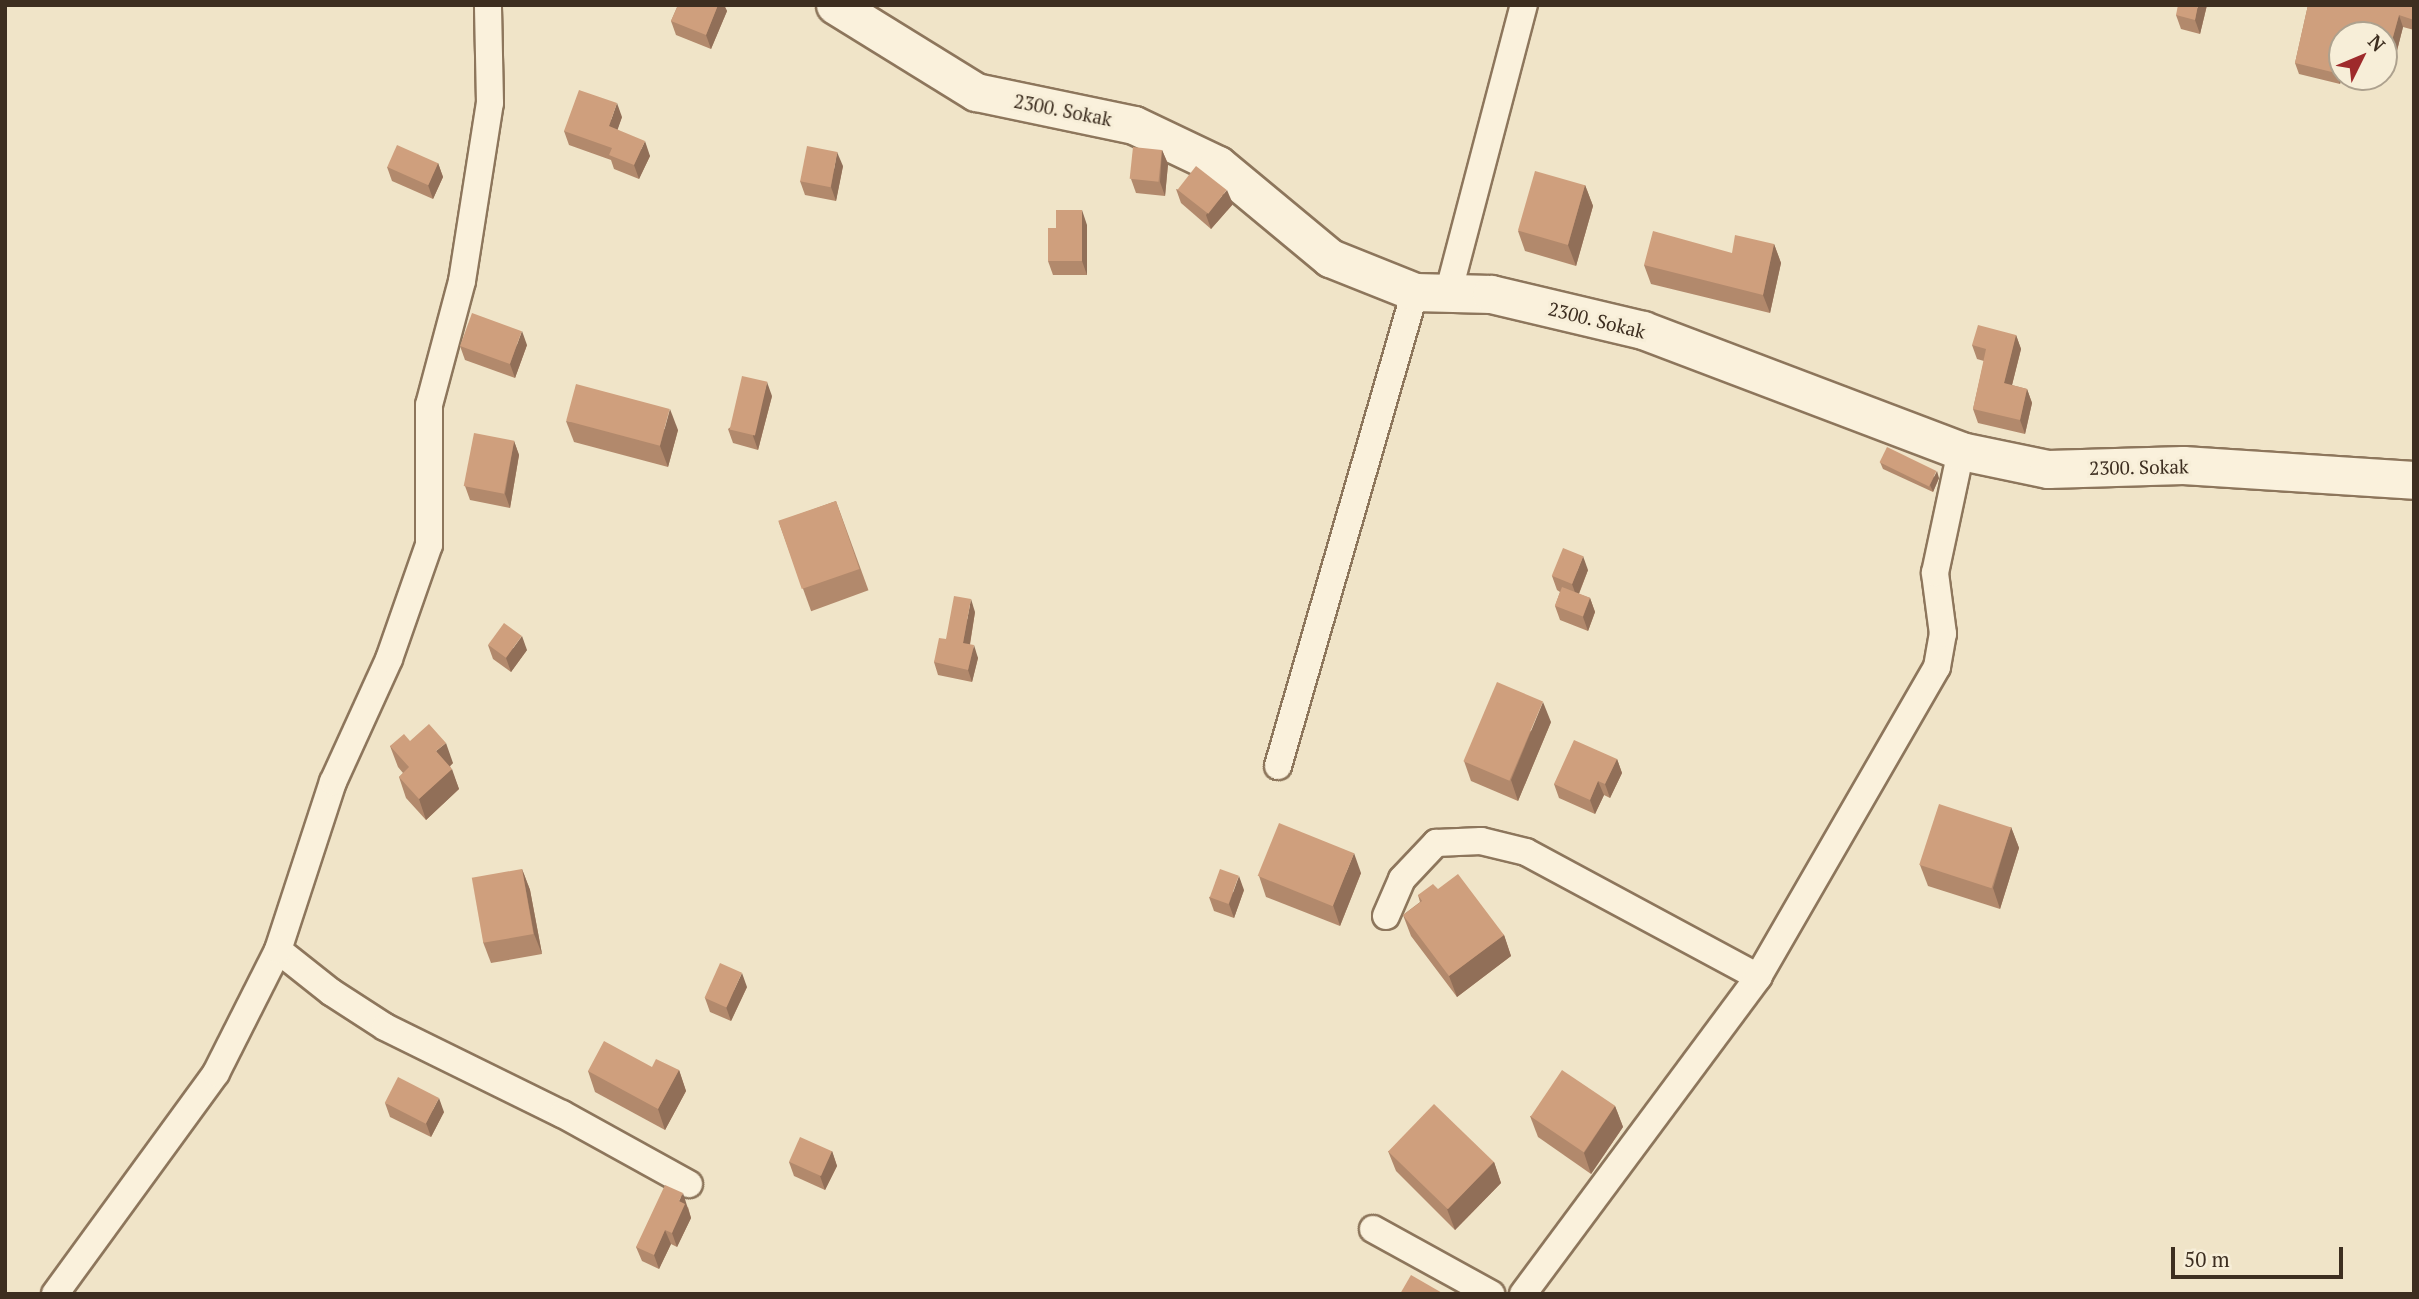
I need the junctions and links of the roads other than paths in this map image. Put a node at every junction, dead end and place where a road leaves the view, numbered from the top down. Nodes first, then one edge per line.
1 (488, 5) edge
2 (835, 5) edge
3 (1524, 5) edge
4 (1432, 293) junction
5 (1961, 451) junction
6 (2414, 480) edge
7 (1278, 766) dead end
8 (1385, 916) dead end
9 (278, 950) junction
10 (1758, 977) junction
11 (689, 1184) dead end
12 (1373, 1229) dead end
13 (55, 1294) edge
14 (1491, 1294) edge
15 (1522, 1294) edge

1 - 9 street
2 - 4 street, 2300. Sokak
3 - 4 street
4 - 5 street, 2300. Sokak
4 - 7 street
5 - 6 street, 2300. Sokak
5 - 10 street
8 - 10 street
9 - 11 street
9 - 13 street
10 - 15 street
12 - 14 street

